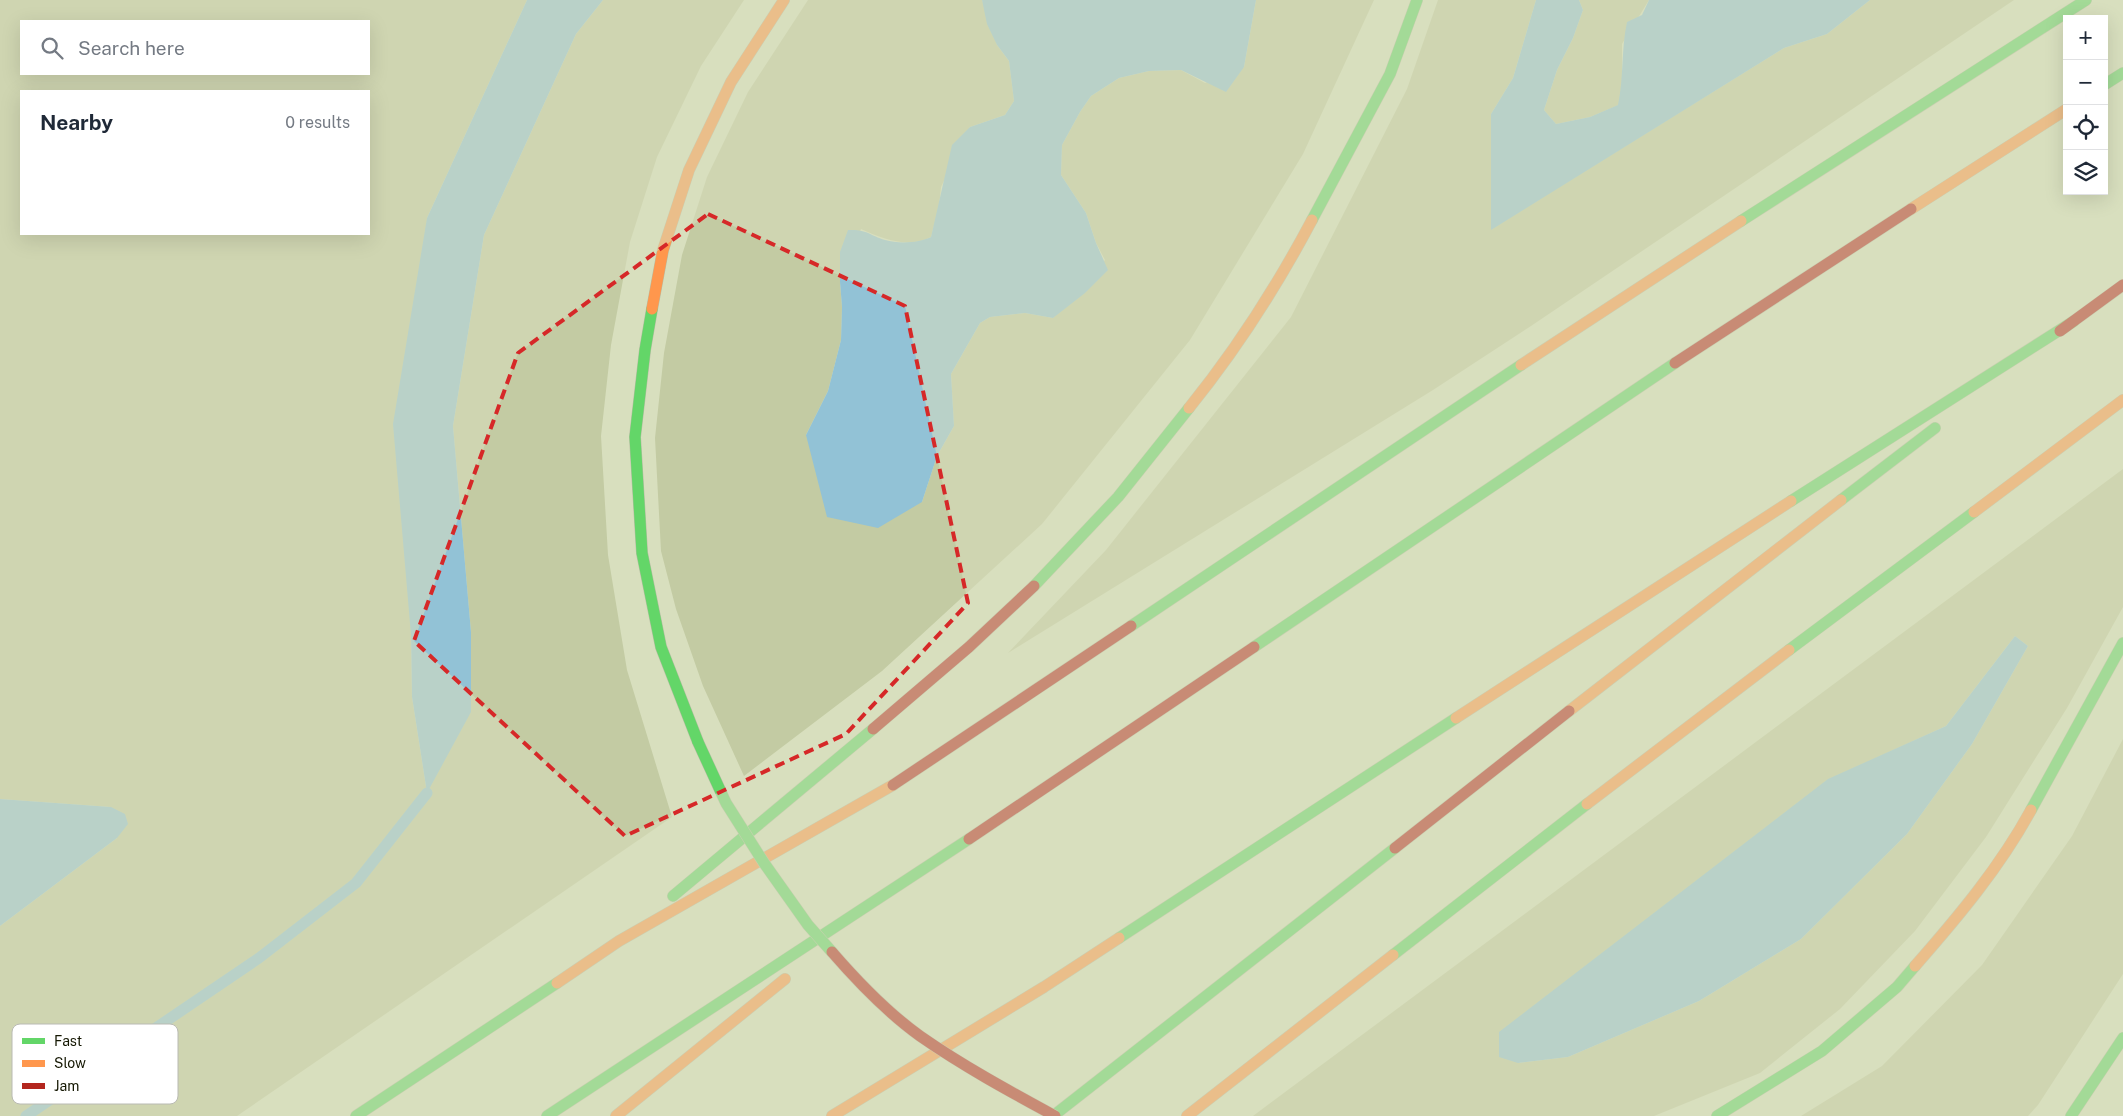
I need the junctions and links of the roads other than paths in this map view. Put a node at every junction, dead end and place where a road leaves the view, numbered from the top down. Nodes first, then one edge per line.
1 (784, 0) edge
2 (1417, 0) edge
3 (2086, 0) edge
4 (2123, 73) edge
5 (2108, 82) edge
6 (2063, 112) edge
7 (2123, 285) edge
8 (2074, 321) junction
9 (1972, 400) dead end
10 (2123, 400) edge
11 (1940, 424) dead end
12 (2123, 643) edge
13 (898, 886) junction
14 (619, 941) junction
15 (815, 954) dead end
16 (792, 973) dead end
17 (2123, 1038) edge
18 (356, 1116) edge
19 (546, 1116) edge
20 (616, 1116) edge
21 (832, 1116) edge
22 (1054, 1116) edge
23 (1187, 1116) edge
24 (1717, 1116) edge
25 (2071, 1116) edge

1 - 22 highway, bridge
2 - 14 highway
3 - 14 highway
4 - 5 highway
6 - 13 highway
7 - 8 highway
8 - 9 highway
8 - 21 highway
10 - 23 highway
11 - 22 highway
12 - 24 highway
13 - 15 highway
13 - 19 highway
14 - 18 highway
16 - 20 highway
17 - 25 highway

